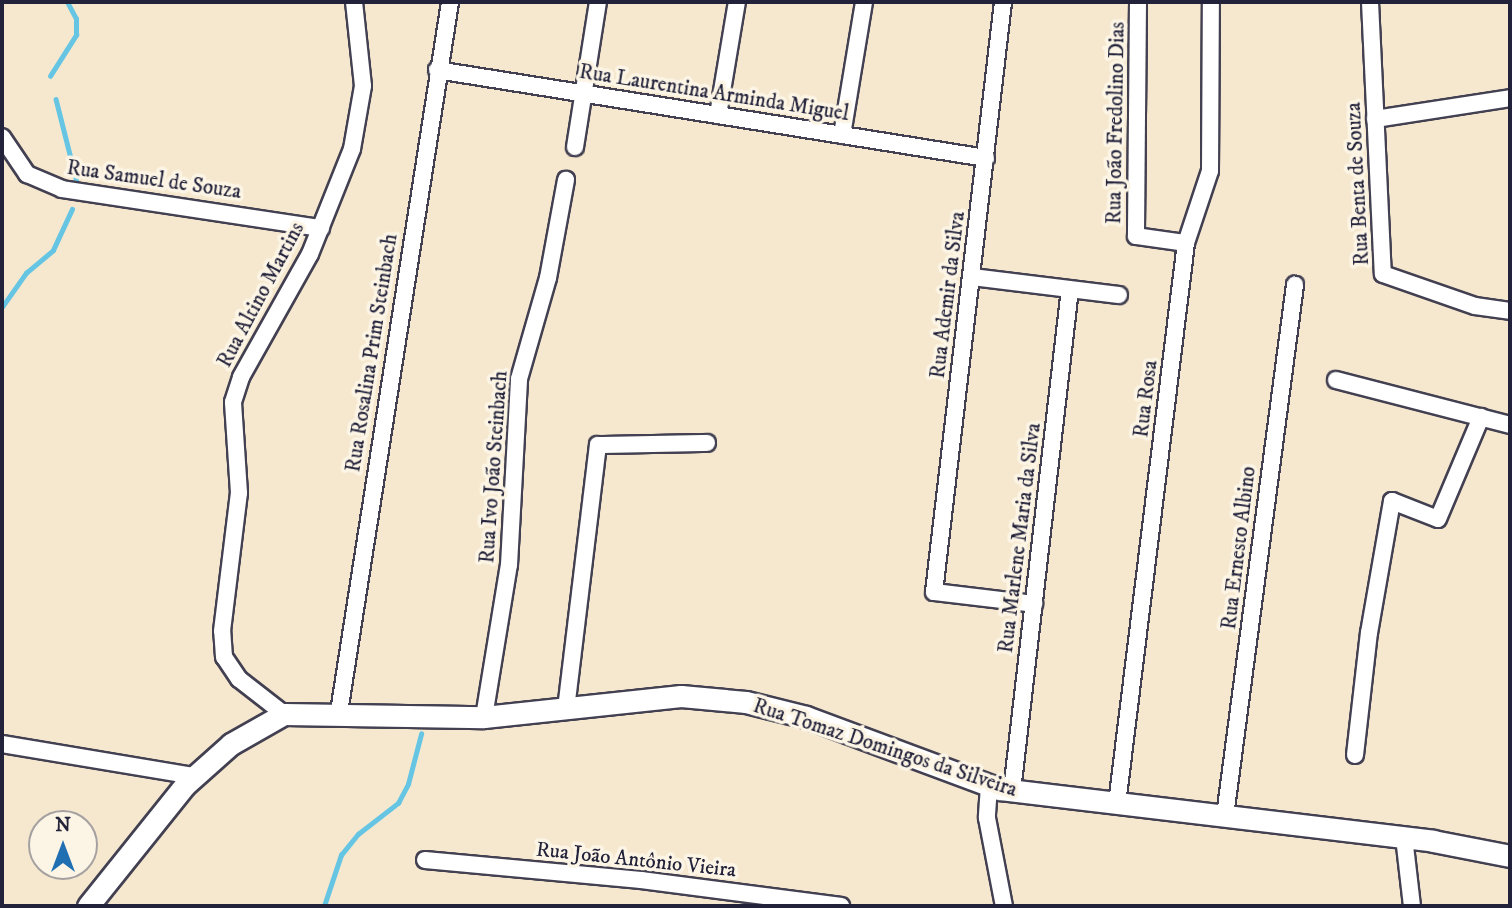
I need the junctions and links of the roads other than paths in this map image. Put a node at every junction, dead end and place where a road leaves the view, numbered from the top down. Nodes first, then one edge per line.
1 (354, 2) edge
2 (450, 2) edge
3 (598, 2) edge
4 (737, 2) edge
5 (864, 2) edge
6 (1003, 2) edge
7 (1138, 2) edge
8 (1211, 2) edge
9 (1370, 2) edge
10 (437, 70) junction
11 (584, 94) junction
12 (1510, 98) edge
13 (718, 115) junction
14 (1375, 119) junction
15 (842, 135) junction
16 (2, 137) edge
17 (575, 147) dead end
18 (986, 158) junction
19 (566, 180) dead end
20 (321, 228) junction
21 (1186, 243) junction
22 (972, 277) junction
23 (1295, 285) dead end
24 (1070, 289) junction
25 (1119, 295) dead end
26 (1510, 311) edge
27 (1336, 380) dead end
28 (1481, 417) junction
29 (1510, 425) edge
30 (708, 443) dead end
31 (1034, 604) junction
32 (566, 709) junction
33 (339, 712) junction
34 (284, 714) junction
35 (484, 718) junction
36 (2, 744) edge
37 (1355, 755) dead end
38 (194, 776) junction
39 (989, 786) junction
40 (1012, 791) junction
41 (1117, 804) junction
42 (1225, 816) junction
43 (1404, 837) junction
44 (1510, 856) edge
45 (425, 860) dead end
46 (88, 906) edge
47 (842, 906) edge
48 (1004, 906) edge
49 (1412, 906) edge

1 - 20 street, Rua Altino Martins
2 - 10 street, Rua Rosalina Prim Steinbach
3 - 11 street
4 - 13 street
5 - 15 street
6 - 18 street, Rua Ademir da Silva
7 - 21 street, Rua João Fredolino Dias
8 - 21 street, Rua Rosa
9 - 14 street, Rua Benta de Souza
10 - 11 street, Rua Laurentina Arminda Miguel
10 - 33 street, Rua Rosalina Prim Steinbach
11 - 13 street, Rua Laurentina Arminda Miguel
11 - 17 street
12 - 14 street
13 - 15 street, Rua Laurentina Arminda Miguel
14 - 26 street, Rua Benta de Souza
15 - 18 street, Rua Laurentina Arminda Miguel
16 - 20 street, Rua Samuel de Souza
18 - 22 street, Rua Ademir da Silva
19 - 35 street, Rua Ivo João Steinbach
20 - 34 street, Rua Altino Martins
21 - 41 street, Rua Rosa
22 - 24 street
22 - 31 street, Rua Ademir da Silva
23 - 42 street, Rua Ernesto Albino
24 - 25 street
24 - 31 street, Rua Marlene Maria da Silva
27 - 28 street
28 - 29 street
28 - 37 street
30 - 32 street
31 - 40 street, Rua Marlene Maria da Silva
32 - 35 main road, Rua Tomaz Domingos da Silveira
32 - 39 main road, Rua Tomaz Domingos da Silveira
33 - 34 main road, Rua Tomaz Domingos da Silveira
33 - 35 main road, Rua Tomaz Domingos da Silveira
34 - 38 main road, Rua Tomaz Domingos da Silveira
36 - 38 street
38 - 46 main road, Rua Tomaz Domingos da Silveira
39 - 40 main road, Rua Tomaz Domingos da Silveira
39 - 48 street
40 - 41 main road, Rua Tomaz Domingos da Silveira
41 - 42 main road, Rua Tomaz Domingos da Silveira
42 - 43 main road, Rua Tomaz Domingos da Silveira
43 - 44 main road, Rua Tomaz Domingos da Silveira
43 - 49 street
45 - 47 street, Rua João Antônio Vieira

